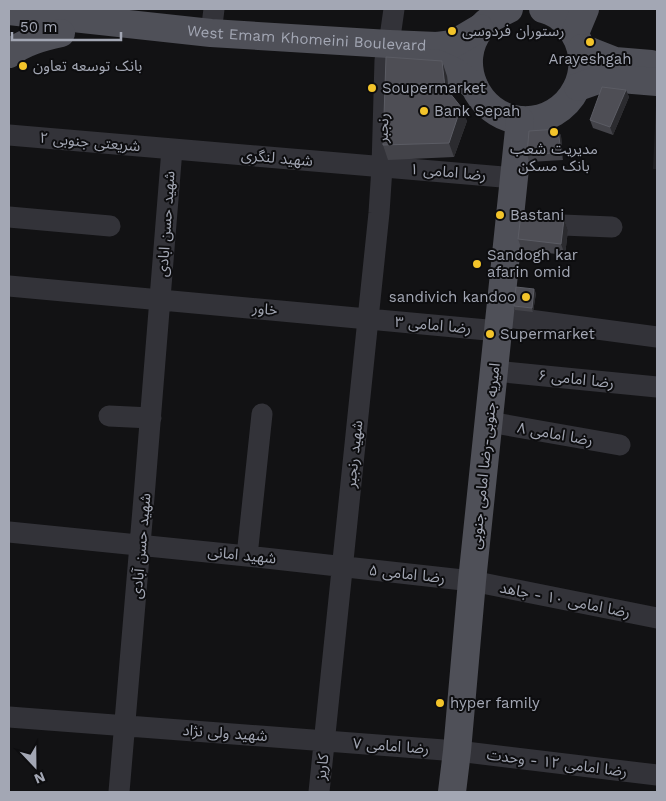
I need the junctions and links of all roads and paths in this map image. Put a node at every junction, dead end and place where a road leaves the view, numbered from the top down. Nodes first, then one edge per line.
1 (394, 9) edge
2 (509, 9) edge
3 (543, 9) edge
4 (9, 11) edge
5 (55, 20) edge
6 (213, 21) edge
7 (480, 28) junction
8 (580, 30) edge
9 (9, 31) edge
10 (387, 52) junction
11 (9, 54) edge
12 (657, 64) edge
13 (657, 82) edge
14 (474, 86) junction
15 (578, 87) junction
16 (520, 120) junction
17 (9, 135) edge
18 (172, 149) junction
19 (382, 167) junction
20 (514, 178) junction
21 (9, 217) edge
22 (510, 222) junction
23 (110, 226) dead end
24 (612, 227) dead end
25 (9, 286) edge
26 (161, 300) junction
27 (369, 319) junction
28 (499, 323) junction
29 (657, 337) edge
30 (494, 371) junction
31 (657, 388) edge
32 (262, 414) dead end
33 (110, 416) dead end
34 (151, 418) junction
35 (489, 422) junction
36 (620, 445) dead end
37 (9, 532) edge
38 (141, 545) junction
39 (247, 556) junction
40 (342, 567) junction
41 (472, 581) junction
42 (657, 618) edge
43 (9, 717) edge
44 (125, 726) junction
45 (325, 741) junction
46 (457, 751) junction
47 (657, 776) edge
48 (119, 792) edge
49 (319, 792) edge
50 (452, 792) edge

1 - 10 street, رنجبر
2 - 7 main road, West Emam Khomeini Boulevard
3 - 8 main road
4 - 5 main road, West Emam Khomeini Boulevard
5 - 6 main road, West Emam Khomeini Boulevard
5 - 9 main road, West Emam Khomeini Boulevard
5 - 10 main road, West Emam Khomeini Boulevard
5 - 11 main road
6 - 10 main road, West Emam Khomeini Boulevard
7 - 10 main road, West Emam Khomeini Boulevard
7 - 14 main road
8 - 12 main road
8 - 15 main road
10 - 14 main road, West Emam Khomeini Boulevard
10 - 19 street, رنجبر
13 - 15 main road
14 - 16 main road
15 - 16 main road
16 - 20 main road, امیریه جنوبی-رضا امامی جنوبی
17 - 18 street, شریعتی جنوبی ۲
18 - 19 street, شهید لنگری
18 - 26 street, شهید حسن ابادی
19 - 20 street, رضا امامی ۱
19 - 27 street, شهید رنجبر
20 - 22 main road, امیریه جنوبی-رضا امامی جنوبی
21 - 23 street
22 - 24 street
22 - 28 main road, امیریه جنوبی-رضا امامی جنوبی
25 - 26 street, خاور
26 - 27 street, خاور
26 - 34 street, شهید حسن آبادی
27 - 28 street, رضا امامی ۳
27 - 40 street, شهید رنجبر
28 - 29 street, رضا امامی ۳
28 - 30 main road, امیریه جنوبی-رضا امامی جنوبی
30 - 31 street, رضا امامی ۶
30 - 35 main road, امیریه جنوبی-رضا امامی جنوبی
32 - 39 street
33 - 34 street
34 - 38 street, شهید حسن آبادی
35 - 36 street, رضا امامی ۸
35 - 41 main road, امیریه جنوبی-رضا امامی جنوبی
37 - 38 street, شهید امانی
38 - 39 street, شهید امانی
38 - 44 street, شهید حسن آبادی
39 - 40 street, شهید امانی
40 - 41 street, رضا امامی ۵
40 - 45 street, شهید رنجبر
41 - 42 street, رضا امامی ۱۰ - جاهد
41 - 46 main road, امیریه جنوبی-رضا امامی جنوبی
43 - 44 street, شهید ولی نژاد
44 - 45 street, شهید ولی نژاد
44 - 48 street, شهید حسن آبادی
45 - 46 street, رضا امامی ۷
45 - 49 street, کاریز
46 - 47 street, رضا امامی ۱۲ - وحدت
46 - 50 main road, امیریه جنوبی-رضا امامی جنوبی

